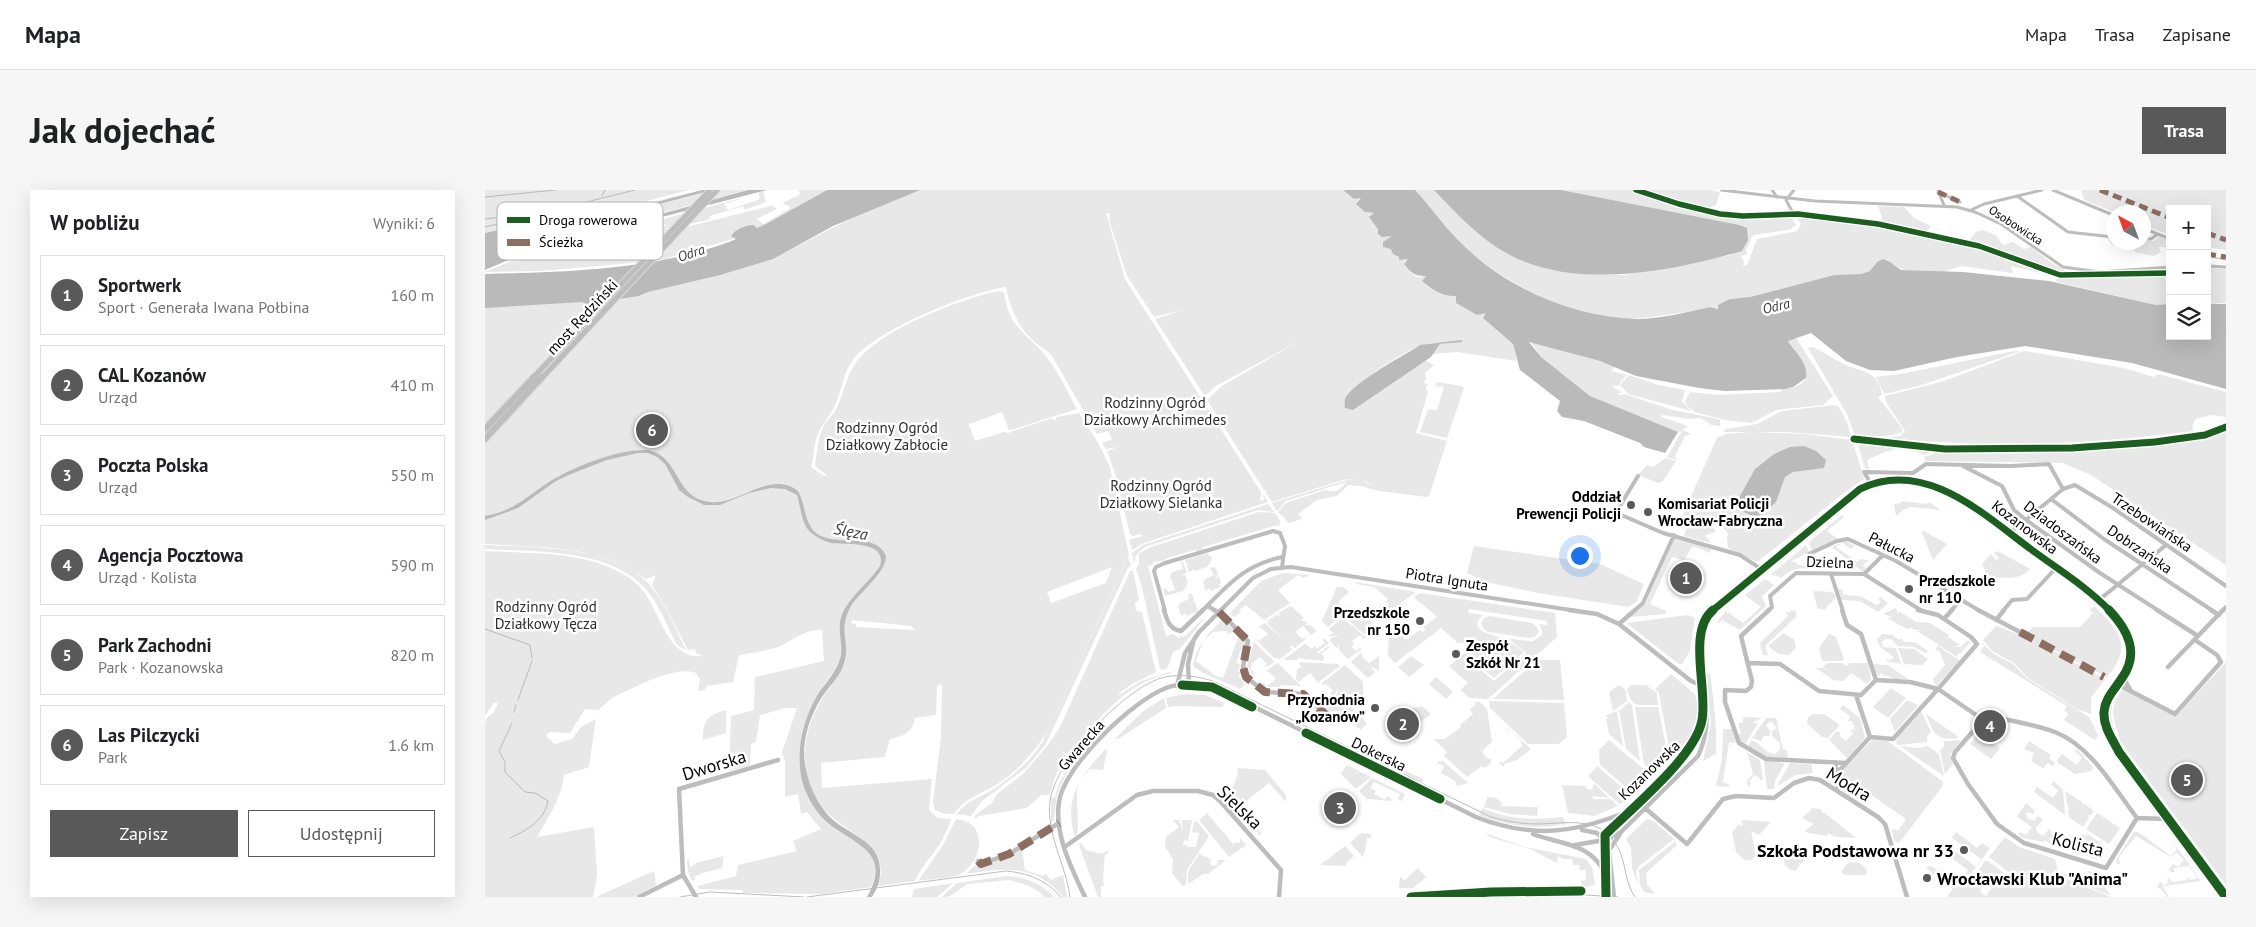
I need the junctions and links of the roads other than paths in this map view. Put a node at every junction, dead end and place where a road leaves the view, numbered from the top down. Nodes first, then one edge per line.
1 (710, 190) edge
2 (717, 190) edge
3 (1721, 190) edge
4 (1772, 190) edge
5 (1794, 190) edge
6 (2042, 190) edge
7 (2053, 190) edge
8 (1743, 191) edge
9 (1938, 191) edge
10 (2017, 196) junction
11 (1777, 197) junction
12 (1786, 198) junction
13 (1960, 202) dead end
14 (1944, 206) junction
15 (1971, 210) junction
16 (2106, 212) edge
17 (1793, 213) dead end
18 (2151, 231) edge
19 (2159, 234) junction
20 (2106, 236) edge
21 (2166, 237) edge
22 (2151, 239) edge
23 (663, 240) edge
24 (663, 248) edge
25 (644, 260) edge
26 (652, 260) edge
27 (2211, 266) edge
28 (2166, 267) edge
29 (2226, 267) edge
30 (485, 429) edge
31 (485, 439) edge
32 (1961, 465) junction
33 (1978, 465) junction
34 (1973, 471) junction
35 (1864, 472) joint
36 (1638, 476) dead end
37 (1871, 484) junction
38 (2063, 488) junction
39 (2051, 499) junction
40 (2026, 520) junction
41 (2010, 533) junction
42 (1674, 535) junction
43 (2166, 544) junction
44 (1809, 554) dead end
45 (1883, 555) junction
46 (1282, 557) junction
47 (2141, 564) junction
48 (1282, 567) junction
49 (2056, 568) junction
50 (1761, 569) junction
51 (1831, 574) junction
52 (1864, 574) junction
53 (2117, 585) junction
54 (2226, 586) edge
55 (1959, 600) junction
56 (2099, 600) junction
57 (1208, 606) junction
58 (2226, 607) edge
59 (1219, 612) junction
60 (2219, 615) junction
61 (1944, 619) junction
62 (1995, 620) junction
63 (1619, 624) junction
64 (2019, 632) dead end
65 (2196, 638) junction
66 (1193, 641) junction
67 (1748, 663) junction
68 (2168, 667) dead end
69 (2123, 677) junction
70 (1876, 680) junction
71 (1189, 684) junction
72 (2117, 684) junction
73 (1182, 685) joint
74 (1177, 686) junction
75 (1703, 686) junction
76 (1938, 689) junction
77 (2131, 691) junction
78 (1856, 695) junction
79 (1982, 719) junction
80 (1333, 722) dead end
81 (1870, 737) junction
82 (1685, 756) junction
83 (779, 760) dead end
84 (1695, 760) junction
85 (1846, 763) junction
86 (1835, 764) junction
87 (1837, 773) junction
88 (1837, 790) junction
89 (1638, 802) junction
90 (1646, 808) junction
91 (1626, 812) junction
92 (2137, 818) junction
93 (2168, 819) junction
94 (1059, 823) junction
95 (1625, 829) junction
96 (1578, 830) junction
97 (1531, 833) junction
98 (1604, 840) junction
99 (1575, 845) junction
100 (1065, 846) junction
101 (1610, 849) junction
102 (978, 861) dead end
103 (1604, 874) junction
104 (683, 875) junction
105 (639, 897) edge
106 (696, 897) edge
107 (1084, 897) edge
108 (1279, 897) edge
109 (1605, 897) edge
110 (1613, 897) edge
111 (1907, 897) edge
112 (2224, 897) edge

1 - 23 highway, most Rędziński
2 - 24 highway, most Rędziński
3 - 8 street, Osobowicka
4 - 11 street
5 - 12 street
6 - 10 street
7 - 16 street
8 - 11 street, Osobowicka
9 - 13 street
9 - 14 street
10 - 15 street
10 - 20 street
11 - 12 street, Osobowicka
12 - 14 street, Osobowicka
12 - 17 street
14 - 15 street, Osobowicka
15 - 28 street, Osobowicka
18 - 19 street
19 - 21 street
19 - 22 street
25 - 30 highway, most Rędziński
26 - 31 highway, most Rędziński
27 - 29 street
32 - 33 street
32 - 34 street, Dziadoszańska
32 - 35 street
33 - 34 street
33 - 38 street
34 - 40 street, Dziadoszańska
35 - 37 street
36 - 42 street
37 - 41 street, Kozanowska
37 - 50 street, Kozanowska
38 - 39 street
38 - 43 street, Trzebowiańska
39 - 40 street
39 - 47 street, Dobrzańska
40 - 41 street
40 - 53 street, Dziadoszańska
41 - 49 street, Kozanowska
42 - 50 street
42 - 63 street
43 - 47 street
43 - 54 street, Trzebowiańska
44 - 45 street, Pałucka
45 - 52 street
45 - 55 street, Pałucka
46 - 48 street
46 - 57 street
46 - 57 street
47 - 53 street
47 - 60 street, Dobrzańska
48 - 59 street, Piotra Ignuta
48 - 63 street, Piotra Ignuta
49 - 56 street, Kozanowska
49 - 62 street
50 - 75 street, Kozanowska
51 - 52 street, Dzielna
51 - 67 street, Dzielna
51 - 70 street
52 - 61 street, Dzielna
53 - 56 street
53 - 65 street, Dziadoszańska
55 - 61 street
55 - 62 street, Pałucka
56 - 69 street, Kozanowska
57 - 59 street
58 - 60 street
59 - 66 street, Piotra Ignuta
59 - 80 street
60 - 65 street
61 - 76 street, Dzielna
62 - 64 street, Pałucka
63 - 75 street, Piotra Ignuta
65 - 68 street
65 - 77 street, Dziadoszańska
66 - 71 street
66 - 74 street, Piotra Ignuta
67 - 78 street
67 - 86 street, Dzielna
69 - 72 street, Kozanowska
69 - 77 street
70 - 76 street
70 - 78 street
71 - 73 street, Dokerska
71 - 97 street, Dokerska
72 - 77 street
72 - 93 street, Kozanowska
73 - 74 street, Gwarecka
74 - 94 street, Gwarecka
75 - 82 street, Kozanowska
75 - 84 street, Kozanowska
76 - 79 street
76 - 81 street
78 - 81 street
79 - 92 street
79 - 92 street, Kolista
81 - 85 street
82 - 84 street
82 - 89 street, Kozanowska
83 - 104 street, Dworska
84 - 90 street, Kozanowska
85 - 86 street
85 - 87 street
86 - 87 street
87 - 88 street
88 - 90 street, Modra
88 - 111 street, Modra
89 - 90 street
89 - 91 street, Kozanowska
90 - 95 street, Kozanowska
91 - 96 street, Kozanowska
91 - 98 street, Kozanowska
92 - 93 street
93 - 112 street, Kozanowska
94 - 100 street, Gwarecka
94 - 102 street
95 - 98 street, Kozanowska
95 - 101 street, Kozanowska
96 - 97 street, Dokerska
96 - 98 street
97 - 99 street, Dokerska
98 - 99 street, Dokerska
98 - 101 street
98 - 103 street
99 - 103 street, Dokerska
100 - 107 street, Gwarecka
100 - 108 street, Sielska
101 - 110 street
103 - 109 street
104 - 105 street
104 - 106 street, Dworska

